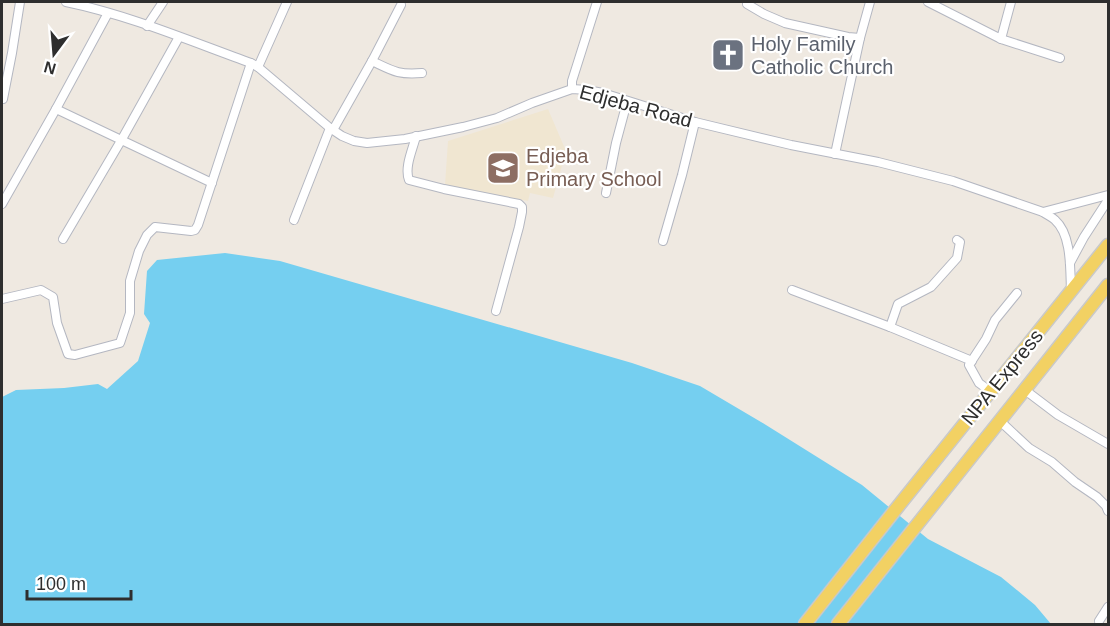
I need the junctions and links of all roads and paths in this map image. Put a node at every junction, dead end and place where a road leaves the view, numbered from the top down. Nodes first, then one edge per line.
1 (20, 2) edge
2 (66, 2) edge
3 (163, 2) edge
4 (287, 2) edge
5 (597, 2) edge
6 (870, 2) edge
7 (928, 2) edge
8 (1011, 2) edge
9 (747, 4) dead end
10 (401, 5) dead end
11 (108, 13) junction
12 (147, 26) junction
13 (179, 37) junction
14 (860, 38) junction
15 (1001, 39) junction
16 (1060, 58) dead end
17 (372, 61) junction
18 (254, 65) junction
19 (422, 73) dead end
20 (572, 89) junction
21 (3, 99) edge
22 (627, 102) junction
23 (56, 109) junction
24 (695, 122) junction
25 (331, 129) junction
26 (416, 136) junction
27 (122, 139) junction
28 (835, 154) junction
29 (212, 183) junction
30 (606, 193) dead end
31 (1108, 195) edge
32 (1108, 200) edge
33 (2, 204) edge
34 (1043, 212) junction
35 (294, 220) dead end
36 (63, 239) dead end
37 (957, 240) dead end
38 (663, 242) dead end
39 (1108, 245) edge
40 (1070, 263) junction
41 (1108, 285) edge
42 (792, 290) dead end
43 (1071, 291) junction
44 (1017, 293) dead end
45 (2, 299) edge
46 (496, 311) dead end
47 (890, 327) junction
48 (972, 361) junction
49 (1024, 390) junction
50 (990, 391) junction
51 (1000, 421) junction
52 (1108, 444) edge
53 (1108, 512) edge
54 (1108, 607) edge
55 (1099, 621) dead end
56 (805, 624) edge
57 (838, 624) edge

1 - 21 street
2 - 11 street, Edjeba Road
3 - 12 street
4 - 18 street
5 - 20 street
6 - 14 street
7 - 15 street
8 - 15 street
9 - 14 street
10 - 17 street
11 - 12 street, Edjeba Road
11 - 23 street
12 - 13 street, Edjeba Road
13 - 18 street, Edjeba Road
13 - 27 street
14 - 28 street
15 - 16 street
17 - 19 street
17 - 25 street
18 - 25 street, Edjeba Road
18 - 29 street
20 - 22 street, Edjeba Road
20 - 26 street, Edjeba Road
22 - 24 street, Edjeba Road
22 - 30 street
23 - 27 street
23 - 33 street
24 - 28 street, Edjeba Road
24 - 38 street
25 - 26 street, Edjeba Road
25 - 35 street
26 - 46 street
27 - 29 street
27 - 36 street
28 - 34 street, Edjeba Road
29 - 45 street
31 - 34 street
32 - 40 street
34 - 40 street, Edjeba Road
37 - 47 street
39 - 43 main road, NPA Express
40 - 43 street, Edjeba Road
41 - 49 main road, NPA Express
42 - 47 street
43 - 50 main road, NPA Express
44 - 48 street
47 - 48 street
48 - 50 street
49 - 51 main road, NPA Express
49 - 52 street
50 - 56 main road, NPA Express
51 - 53 street
51 - 57 main road, NPA Express
54 - 55 street

